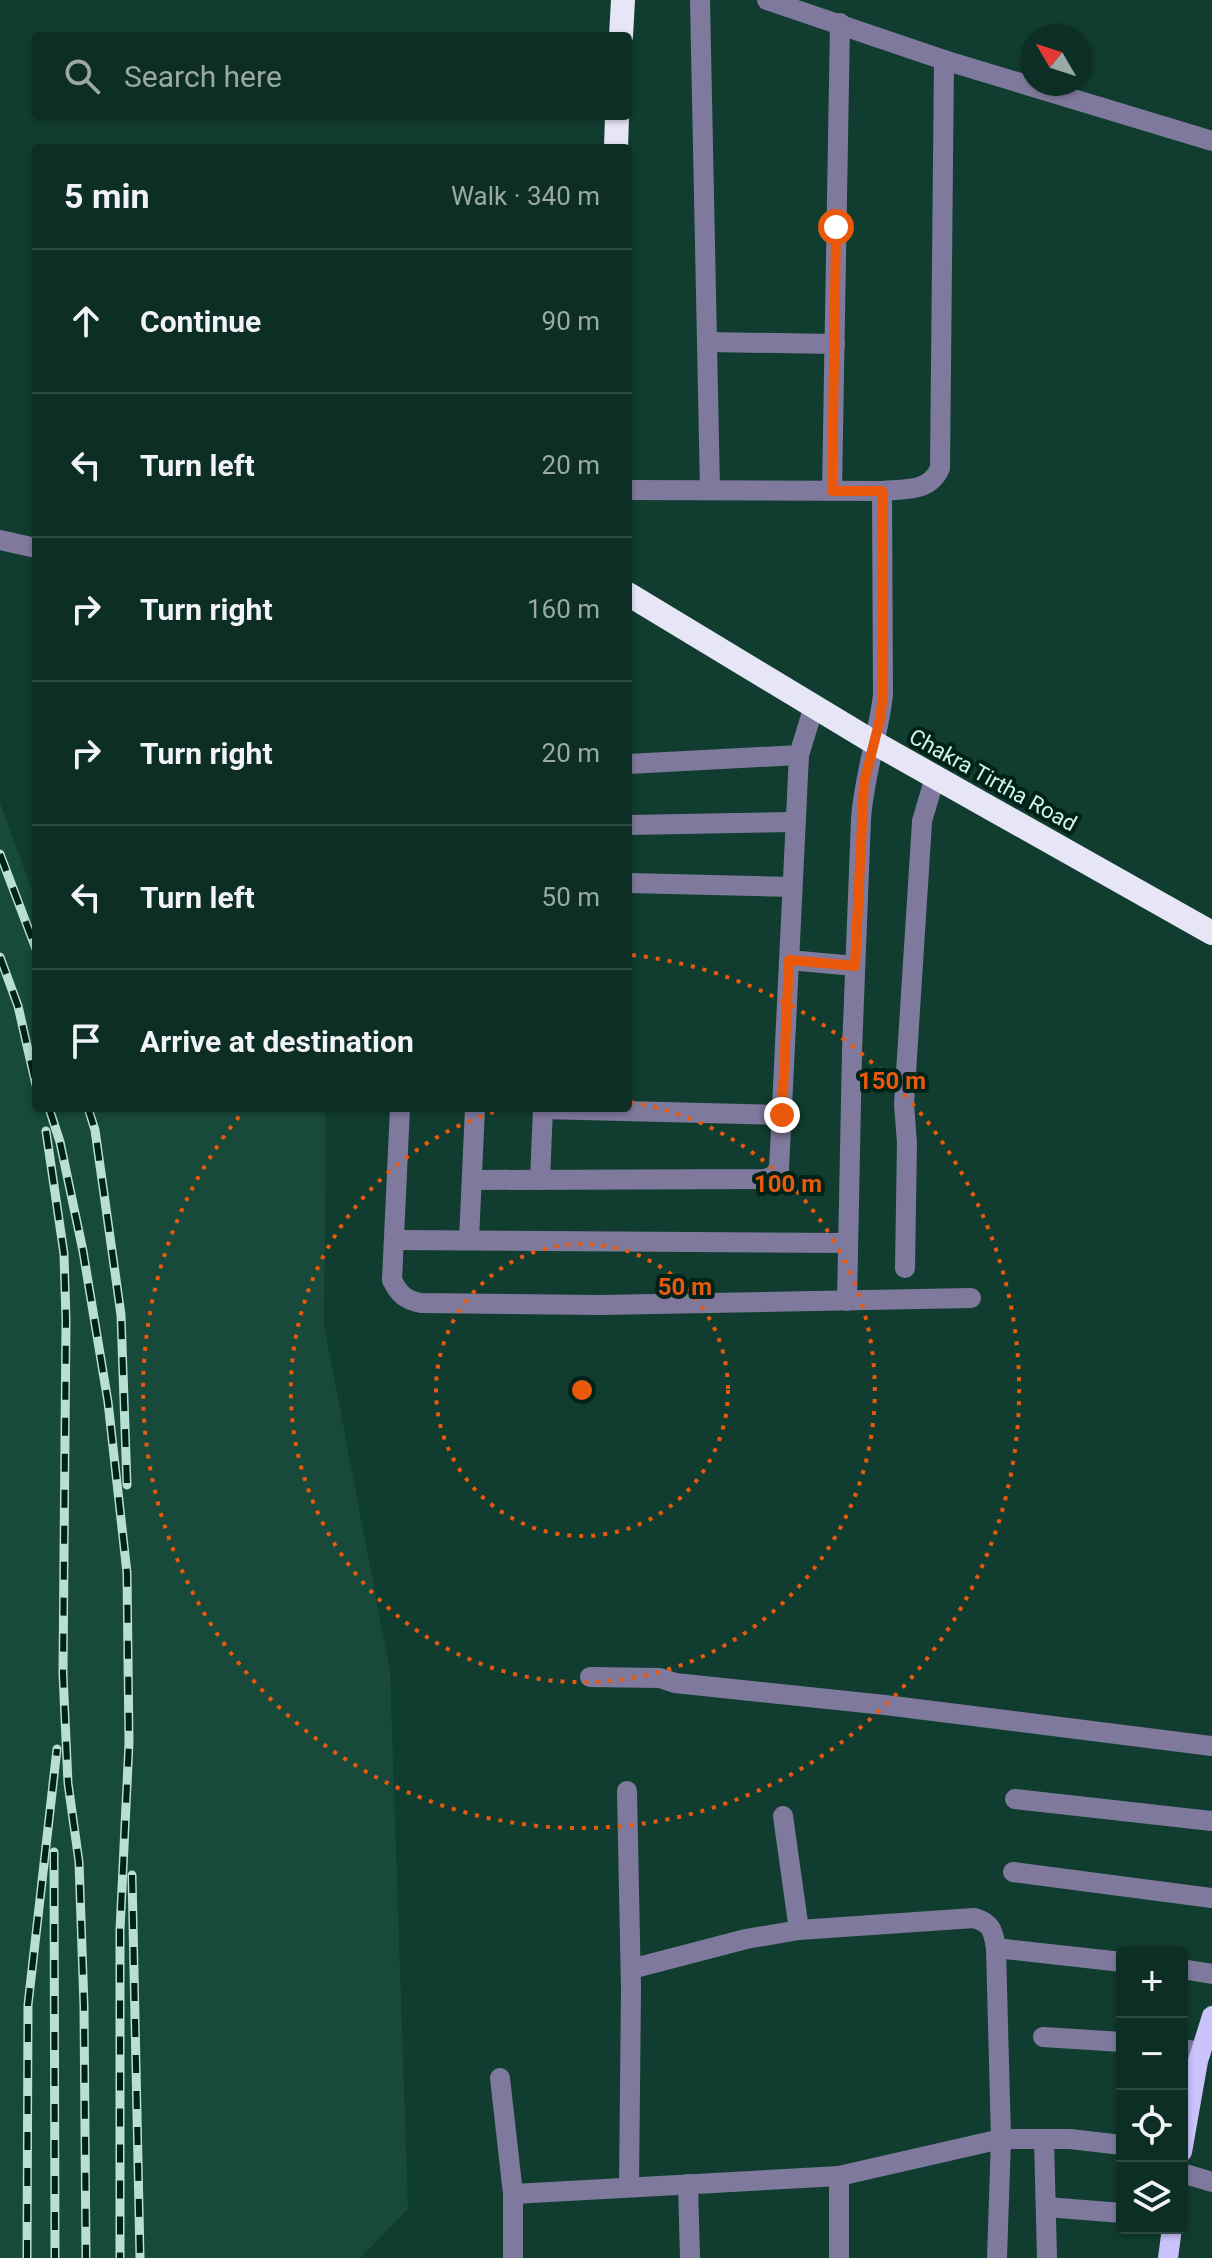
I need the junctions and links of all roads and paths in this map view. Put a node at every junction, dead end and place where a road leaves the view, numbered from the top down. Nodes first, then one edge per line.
1 (623, 0) edge
2 (700, 0) edge
3 (767, 0) edge
4 (840, 23) junction
5 (621, 32) edge
6 (944, 60) junction
7 (617, 120) edge
8 (1212, 141) edge
9 (616, 144) edge
10 (707, 342) junction
11 (835, 344) junction
12 (632, 490) edge
13 (710, 490) junction
14 (832, 491) junction
15 (882, 491) junction
16 (0, 540) edge
17 (32, 547) edge
18 (632, 596) edge
19 (814, 706) junction
20 (873, 742) junction
21 (799, 755) junction
22 (632, 764) edge
23 (935, 777) junction
24 (795, 822) junction
25 (632, 825) edge
26 (632, 883) edge
27 (792, 887) junction
28 (1212, 933) edge
29 (789, 960) junction
30 (855, 966) junction
31 (632, 1111) edge
32 (400, 1112) edge
33 (475, 1112) edge
34 (542, 1112) edge
35 (782, 1115) junction
36 (472, 1180) junction
37 (540, 1180) junction
38 (394, 1240) junction
39 (469, 1240) junction
40 (848, 1243) junction
41 (905, 1268) dead end
42 (971, 1298) dead end
43 (847, 1301) junction
44 (590, 1677) dead end
45 (1212, 1746) edge
46 (627, 1791) dead end
47 (1015, 1799) dead end
48 (783, 1816) dead end
49 (1212, 1821) edge
50 (1013, 1872) dead end
51 (1212, 1898) edge
52 (799, 1930) junction
53 (996, 1948) junction
54 (1116, 1961) edge
55 (631, 1969) junction
56 (1188, 1970) edge
57 (1212, 1974) edge
58 (1212, 2016) edge
59 (1043, 2037) dead end
60 (1116, 2042) edge
61 (1192, 2050) edge
62 (500, 2078) dead end
63 (1188, 2091) edge
64 (1001, 2139) junction
65 (1044, 2139) junction
66 (1116, 2145) edge
67 (1188, 2175) edge
68 (839, 2176) junction
69 (1212, 2182) edge
70 (688, 2184) junction
71 (629, 2187) junction
72 (513, 2194) junction
73 (1046, 2207) junction
74 (1116, 2213) edge
75 (1171, 2234) edge
76 (513, 2258) edge
77 (690, 2258) edge
78 (839, 2258) edge
79 (997, 2258) edge
80 (1047, 2258) edge
81 (1168, 2258) edge

1 - 5 highway
2 - 10 street
3 - 4 street
4 - 6 street
4 - 11 street
6 - 8 street
6 - 15 street
7 - 9 highway
10 - 11 street
10 - 13 street
11 - 14 street
12 - 13 street
13 - 14 street
14 - 15 street
15 - 20 street
16 - 17 street
18 - 19 highway, Chakra Tirtha Road
19 - 20 highway, Chakra Tirtha Road
19 - 21 street
20 - 23 highway, Chakra Tirtha Road
20 - 30 street
21 - 22 street
21 - 24 street
23 - 28 highway, Chakra Tirtha Road
23 - 41 street
24 - 25 street
24 - 27 street
26 - 27 street
27 - 29 street
29 - 30 street
29 - 35 street
30 - 40 street
31 - 35 street
32 - 38 street
33 - 36 street
34 - 37 street
35 - 37 street
36 - 37 street
36 - 39 street
38 - 39 street
38 - 43 street
39 - 40 street
40 - 43 street
42 - 43 street
44 - 45 street
46 - 55 street
47 - 49 street
48 - 52 street
50 - 51 street
52 - 53 street
52 - 55 street
53 - 54 street
53 - 64 street
55 - 71 street
56 - 57 street
58 - 61 main road
59 - 60 street
61 - 63 main road
62 - 72 street
64 - 65 street
64 - 68 street
64 - 79 street
65 - 66 street
65 - 73 street
67 - 69 street
68 - 70 street
68 - 78 street
70 - 71 street
70 - 77 street
71 - 72 street
72 - 76 street
73 - 74 street
73 - 80 street
75 - 81 main road

